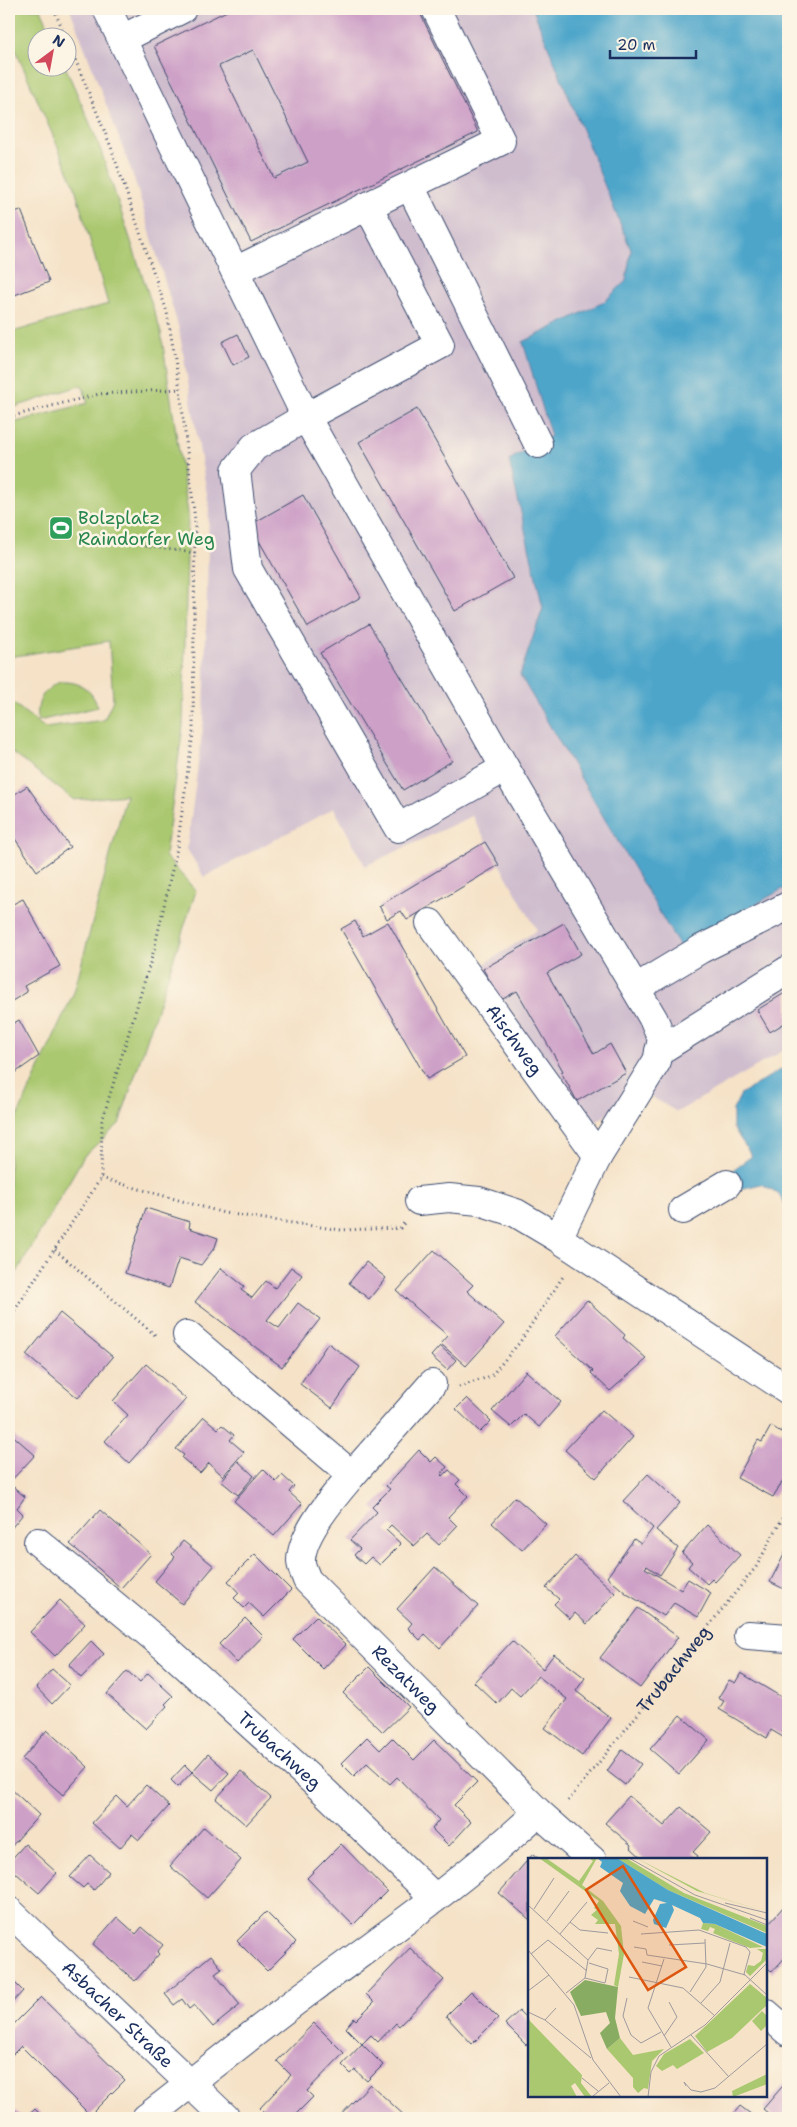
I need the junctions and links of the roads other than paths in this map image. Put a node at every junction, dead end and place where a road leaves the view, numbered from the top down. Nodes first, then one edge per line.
1 (107, 9) edge
2 (182, 9) edge
3 (436, 9) edge
4 (122, 39) junction
5 (410, 186) junction
6 (368, 206) junction
7 (235, 272) junction
8 (306, 417) junction
9 (538, 444) dead end
10 (505, 768) junction
11 (788, 906) edge
12 (430, 924) dead end
13 (788, 970) edge
14 (636, 988) junction
15 (659, 1051) junction
16 (598, 1156) junction
17 (727, 1184) dead end
18 (418, 1201) road end
19 (683, 1210) dead end
20 (569, 1245) junction
21 (186, 1334) road end
22 (432, 1384) road end
23 (788, 1390) edge
24 (352, 1475) junction
25 (38, 1542) dead end
26 (748, 1635) dead end
27 (788, 1638) edge
28 (544, 1818) junction
29 (590, 1858) edge
30 (435, 1898) junction
31 (9, 1911) edge
32 (767, 2014) edge
33 (788, 2032) edge
34 (189, 2085) junction
35 (146, 2118) edge
36 (226, 2118) edge

1 - 4 street
2 - 4 street
3 - 5 street
4 - 7 street
5 - 6 street
5 - 9 street
6 - 7 street
6 - 8 street
7 - 8 street
8 - 10 street
8 - 10 street
10 - 14 street
11 - 14 street
12 - 16 street, Aischweg
13 - 15 street
14 - 15 street
15 - 16 street
16 - 20 street
17 - 19 street
18 - 20 street
20 - 23 street
21 - 24 street
22 - 24 street, Rezatweg
24 - 28 street, Rezatweg
25 - 30 street, Trubachweg
26 - 27 street
28 - 29 street, Rezatweg
28 - 30 street
30 - 34 street
31 - 34 street, Asbacher Straße
32 - 33 street
34 - 35 street
34 - 36 street, Asbacher Straße

